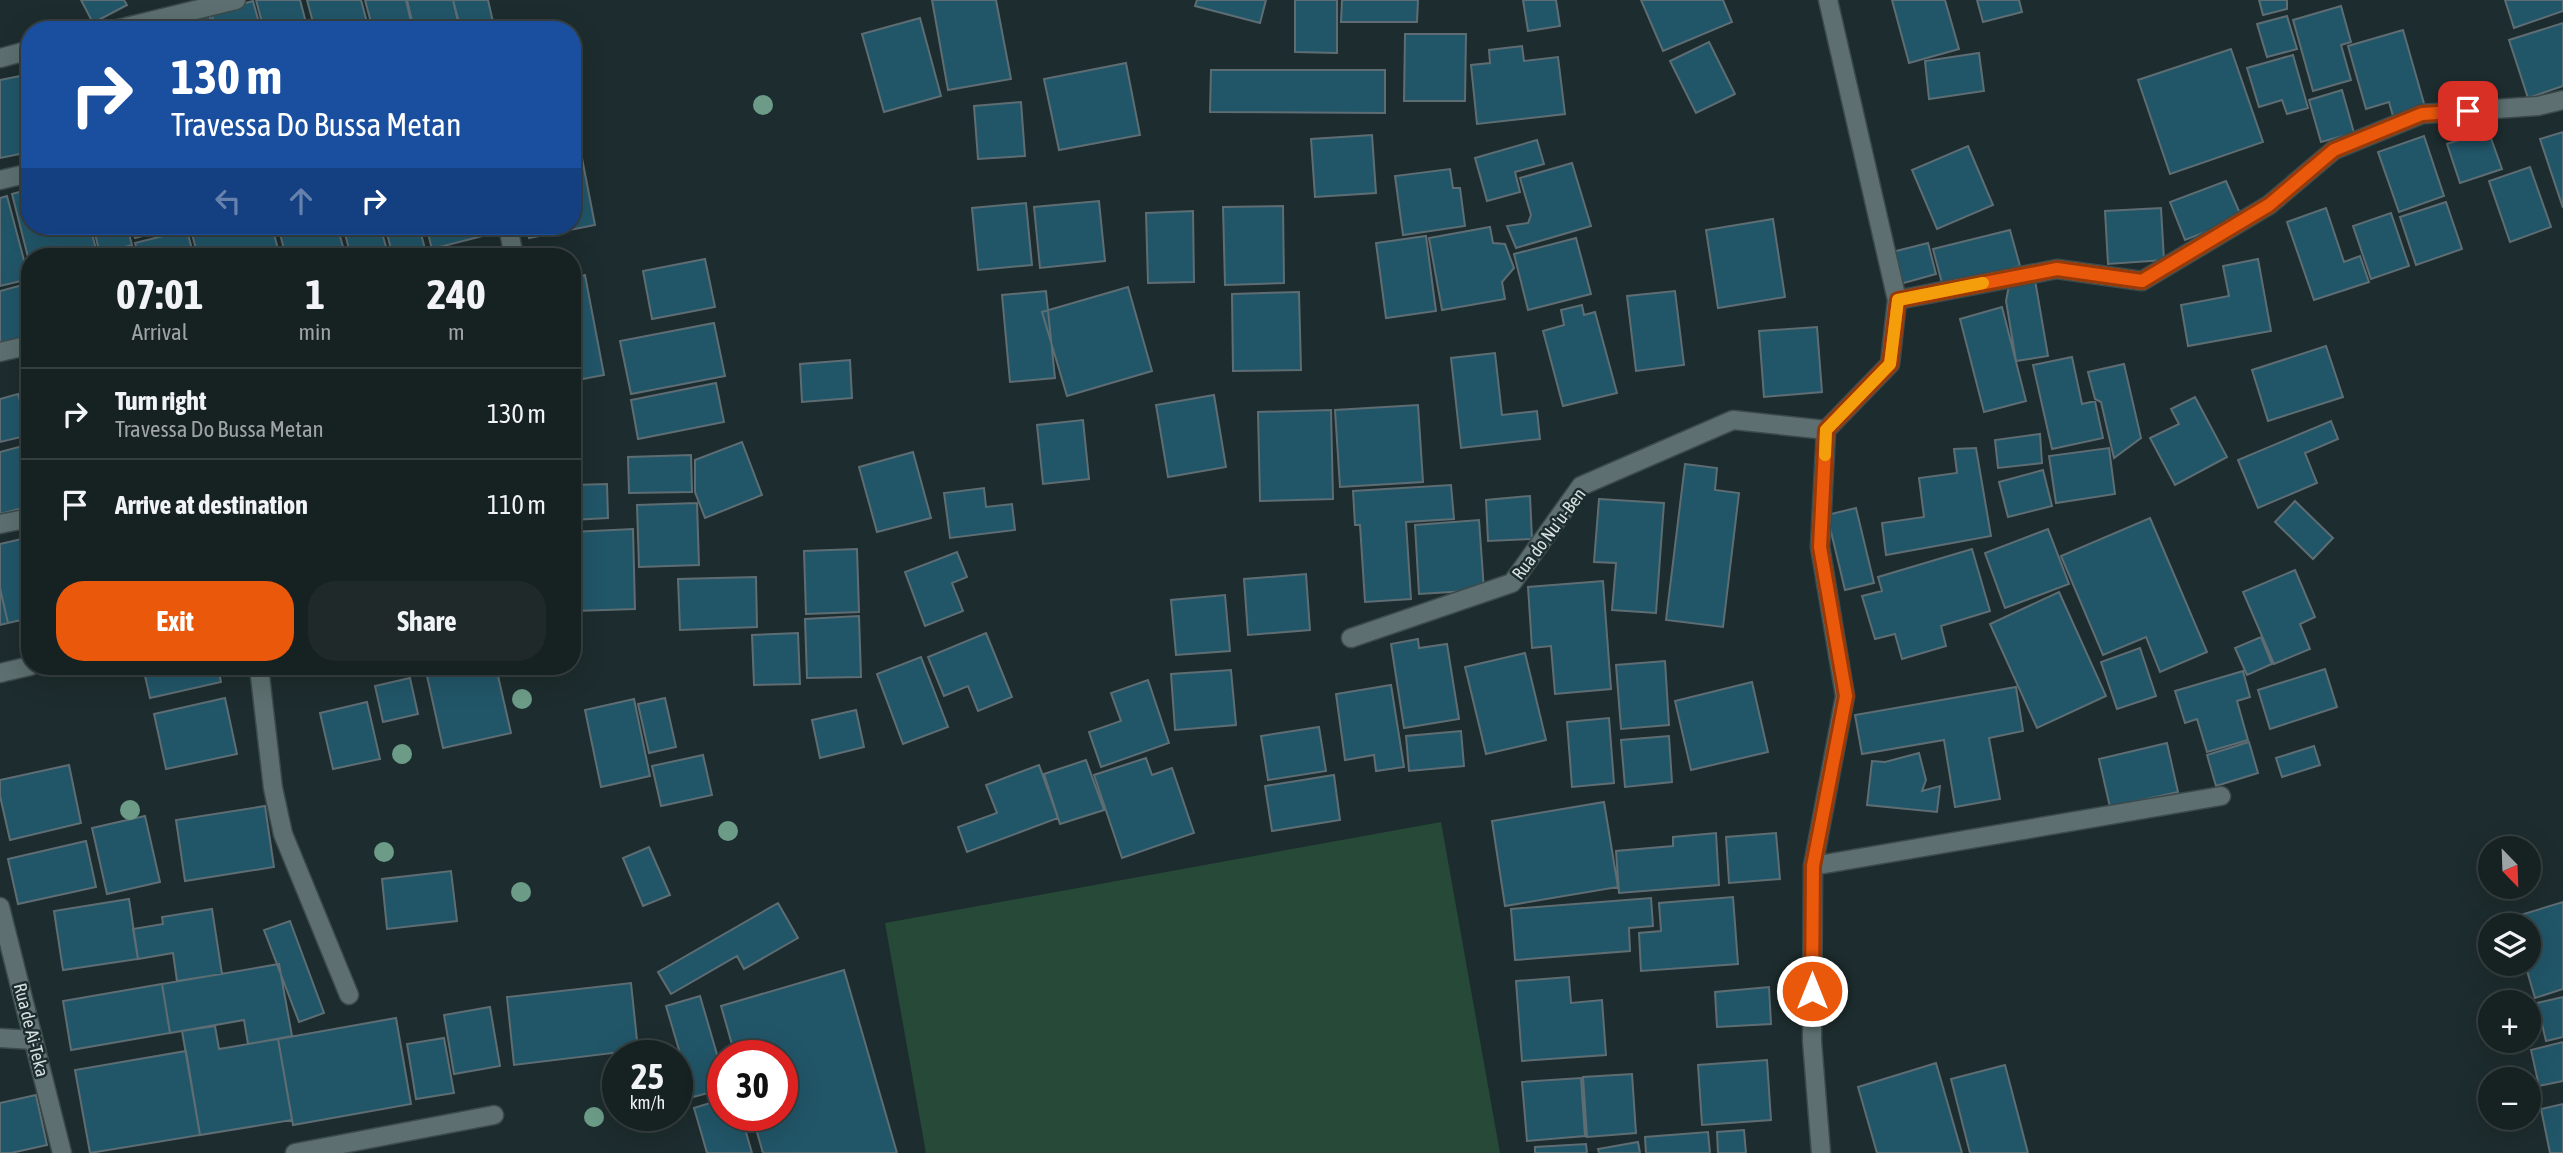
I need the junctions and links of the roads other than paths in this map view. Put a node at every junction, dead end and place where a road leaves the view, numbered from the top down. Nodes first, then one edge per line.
1 (236, 0) edge
2 (1828, 0) edge
3 (151, 21) edge
4 (21, 52) edge
5 (0, 58) edge
6 (2563, 100) edge
7 (21, 175) edge
8 (0, 180) edge
9 (1898, 300) junction
10 (21, 347) edge
11 (0, 352) edge
12 (1826, 430) junction
13 (21, 520) edge
14 (0, 524) edge
15 (1351, 638) dead end
16 (21, 668) edge
17 (0, 673) edge
18 (260, 675) edge
19 (2221, 796) dead end
20 (1813, 866) junction
21 (0, 907) edge
22 (349, 995) dead end
23 (0, 1038) edge
24 (33, 1040) junction
25 (494, 1115) dead end
26 (62, 1153) edge
27 (295, 1153) edge
28 (1821, 1153) edge

1 - 3 street
2 - 9 street
4 - 5 street
6 - 9 street
7 - 8 street
9 - 12 street
10 - 11 street
12 - 15 street, Rua do Nu'u-Ben
12 - 20 street
13 - 14 street
16 - 17 street
18 - 22 street
19 - 20 street
20 - 28 street
21 - 24 street, Rua de Ai-Teka
23 - 24 street
24 - 26 street, Rua de Ai-Teka
25 - 27 street

